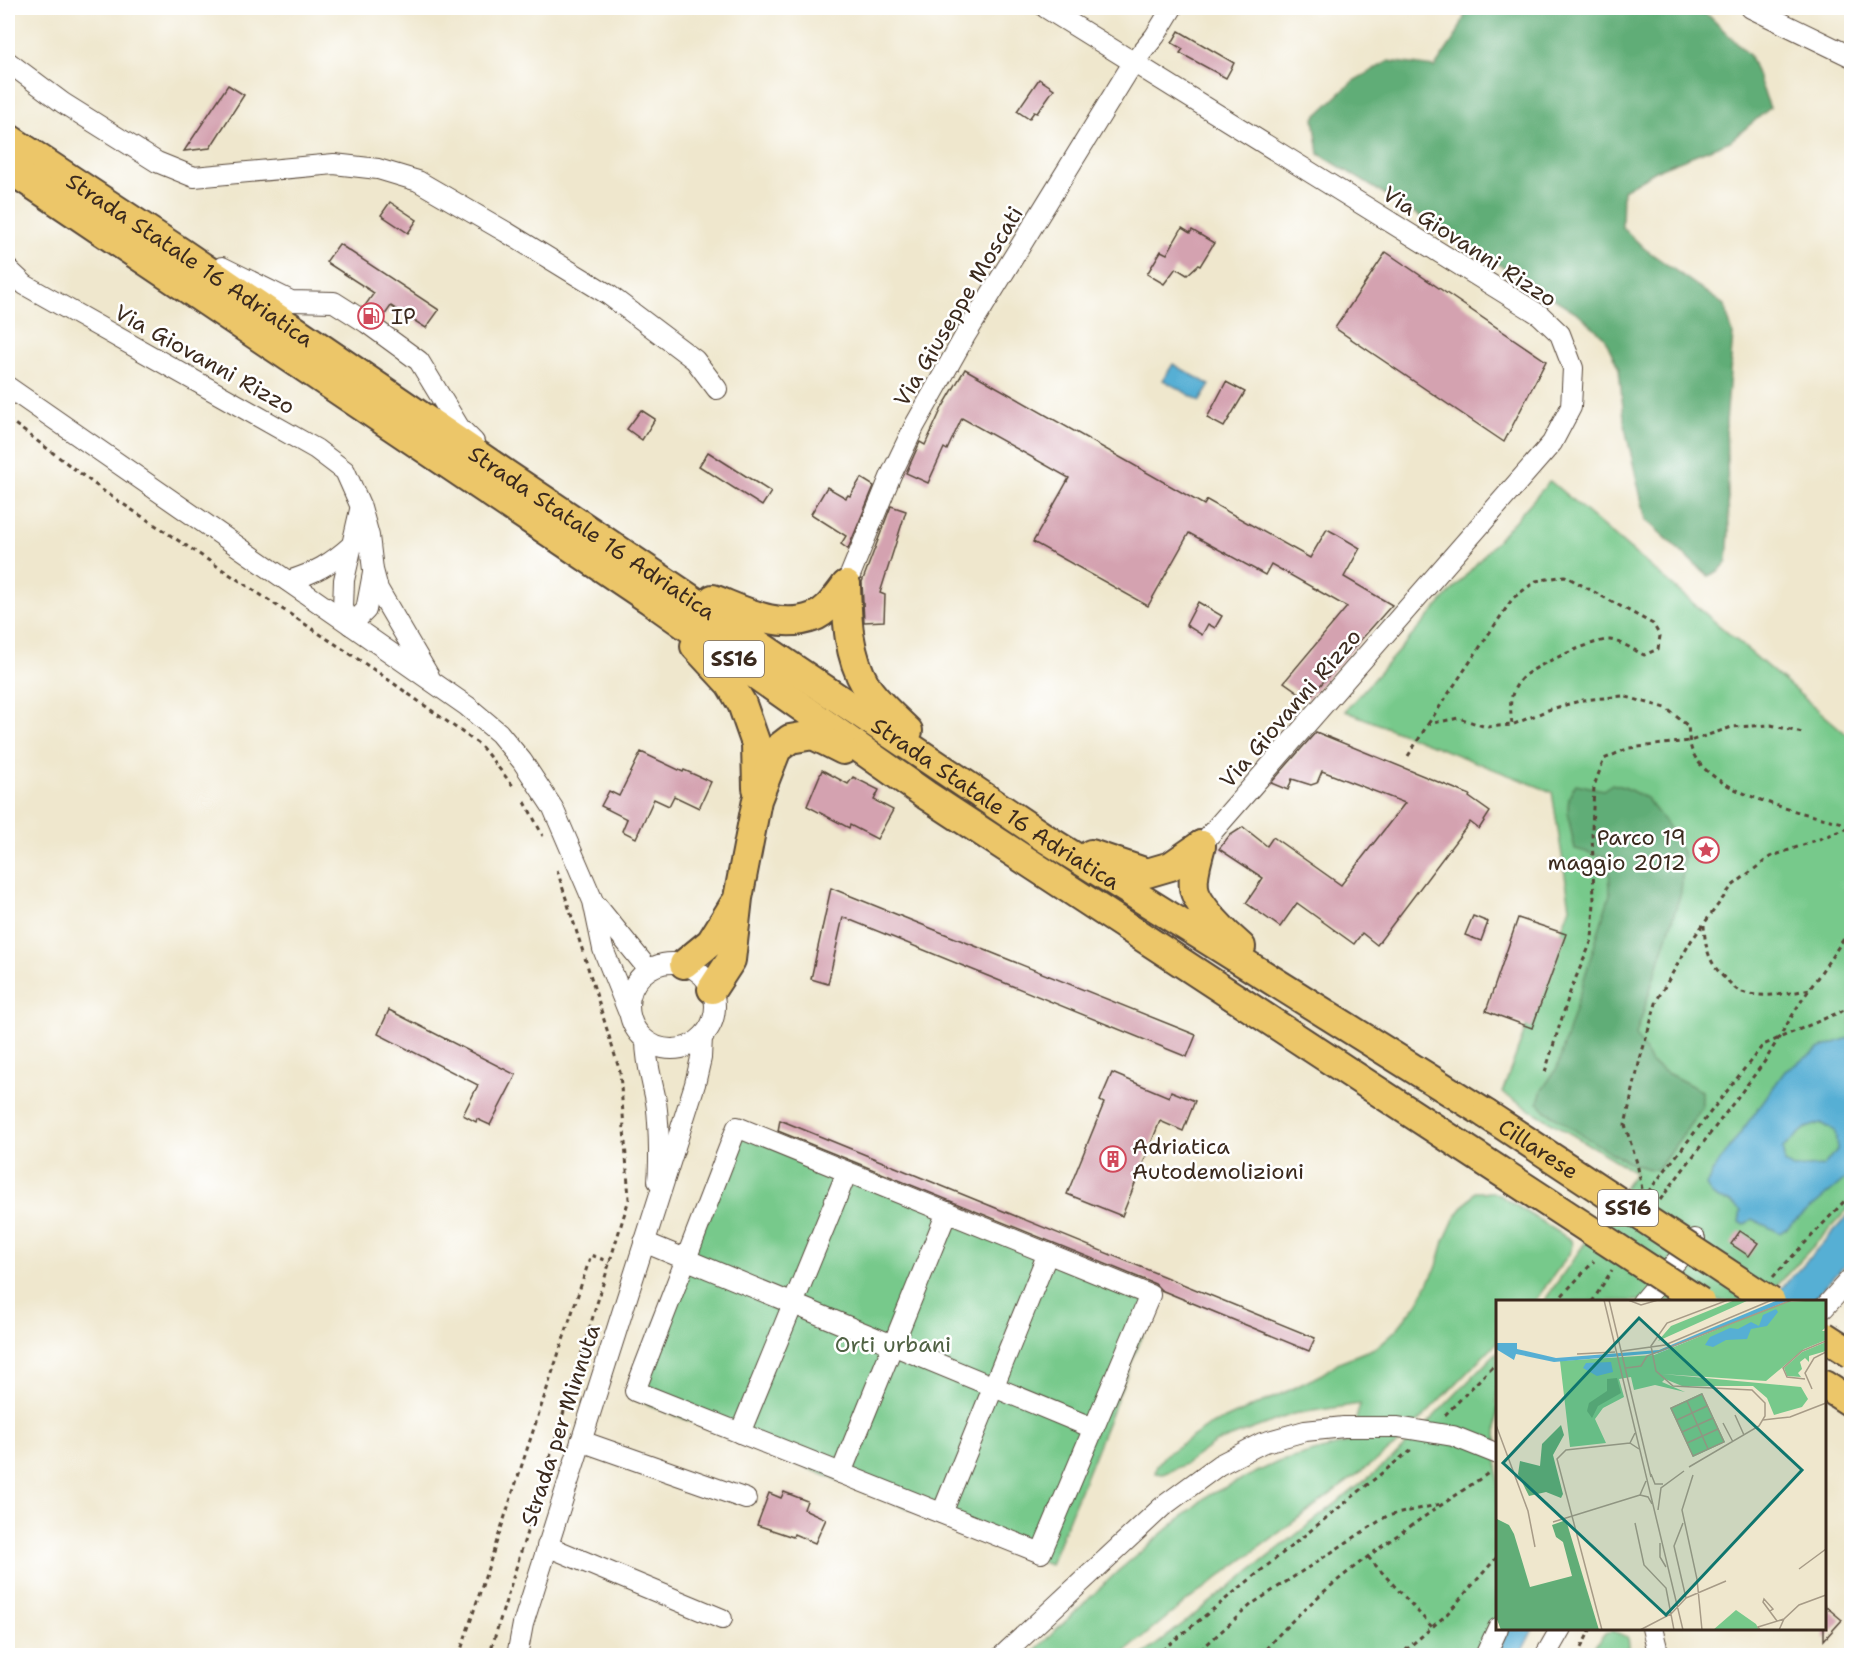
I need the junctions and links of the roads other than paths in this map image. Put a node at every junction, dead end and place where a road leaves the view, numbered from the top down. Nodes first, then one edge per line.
1 (1046, 8) edge
2 (1172, 8) edge
3 (1750, 8) edge
4 (1851, 57) edge
5 (8, 62) edge
6 (1133, 63) junction
7 (8, 138) edge
8 (8, 168) edge
9 (182, 253) junction
10 (8, 269) edge
11 (8, 387) edge
12 (717, 389) dead end
13 (507, 475) junction
14 (361, 507) junction
15 (352, 545) junction
16 (373, 570) junction
17 (288, 581) junction
18 (846, 585) junction
19 (656, 589) junction
20 (351, 625) junction
21 (433, 682) junction
22 (946, 771) junction
23 (926, 795) junction
24 (758, 800) junction
25 (1048, 840) junction
26 (1201, 845) junction
27 (738, 898) junction
28 (593, 901) junction
29 (684, 964) junction
30 (648, 969) junction
31 (712, 989) junction
32 (1294, 994) junction
33 (628, 1011) junction
34 (702, 1037) junction
35 (646, 1041) junction
36 (1486, 1114) joint
37 (1463, 1147) joint
38 (847, 1172) junction
39 (653, 1210) junction
40 (947, 1212) junction
41 (1697, 1237) dead end
42 (644, 1242) junction
43 (1048, 1253) junction
44 (686, 1259) junction
45 (1851, 1277) edge
46 (1769, 1293) edge
47 (1644, 1300) edge
48 (1697, 1300) edge
49 (794, 1304) junction
50 (1826, 1306) edge
51 (1826, 1337) edge
52 (893, 1345) junction
53 (1851, 1354) edge
54 (1826, 1386) edge
55 (994, 1387) junction
56 (1851, 1403) edge
57 (1093, 1428) junction
58 (740, 1433) junction
59 (581, 1441) junction
60 (1496, 1454) edge
61 (841, 1473) junction
62 (746, 1499) dead end
63 (942, 1513) junction
64 (547, 1546) junction
65 (722, 1619) dead end
66 (1496, 1630) edge
67 (1560, 1630) edge
68 (1652, 1630) edge
69 (517, 1656) edge
70 (1002, 1656) edge
71 (1485, 1656) edge
72 (1545, 1656) edge
73 (1659, 1656) edge

1 - 6 street, Via Giovanni Rizzo
2 - 6 street, Via Giuseppe Moscati
3 - 4 street
5 - 12 street
6 - 18 street, Via Giuseppe Moscati
6 - 26 street, Via Giovanni Rizzo
7 - 9 highway, Strada Statale 16 Adriatica / SS16
8 - 19 highway, Strada Statale 16 Adriatica / SS16
9 - 13 highway, Strada Statale 16 Adriatica / SS16
9 - 13 street
10 - 14 street, Via Giovanni Rizzo
11 - 17 street
13 - 19 highway, Strada Statale 16 Adriatica / SS16
14 - 15 street
14 - 16 street, Via Giovanni Rizzo
15 - 17 street
15 - 20 street
16 - 20 street
16 - 21 street, Via Giovanni Rizzo
17 - 20 street
18 - 19 highway
18 - 22 highway
19 - 22 highway, Strada Statale 16 Adriatica / SS16
19 - 23 highway, Strada Statale 16 Adriatica / SS16
19 - 24 highway
20 - 21 street
21 - 28 street
22 - 25 highway, Strada Statale 16 Adriatica / SS16
23 - 24 highway
23 - 37 highway, Strada Statale 16 Adriatica / SS16
24 - 27 highway
25 - 26 highway
25 - 32 highway, Strada Statale 16 Adriatica / SS16
26 - 32 highway
27 - 29 highway
27 - 31 highway
28 - 30 street
28 - 33 street
29 - 30 street
29 - 31 street
30 - 33 street
31 - 34 street
32 - 36 highway, Strada Statale 16 Adriatica / SS16
33 - 35 street
34 - 35 street
34 - 39 street, Strada per Minnuta
35 - 39 street, Strada per Minnuta
36 - 46 highway, Cillarese / SS16, bridge
37 - 48 highway, Cillarese / SS16, bridge
38 - 40 street
38 - 44 street
38 - 49 street
39 - 42 street, Strada per Minnuta
40 - 43 street
40 - 52 street
41 - 47 street
42 - 44 street
42 - 59 street, Strada per Minnuta
43 - 55 street
43 - 57 street
44 - 49 street
44 - 58 street
45 - 50 street
49 - 52 street
49 - 58 street
51 - 53 highway, bridge
52 - 55 street
52 - 61 street
54 - 56 highway
55 - 57 street
55 - 63 street
57 - 63 street
58 - 61 street
59 - 62 street
59 - 64 street, Strada per Minnuta
60 - 70 street, bridge
61 - 63 street
64 - 65 street
64 - 69 street, Strada per Minnuta
66 - 71 street
67 - 72 street
68 - 73 street

